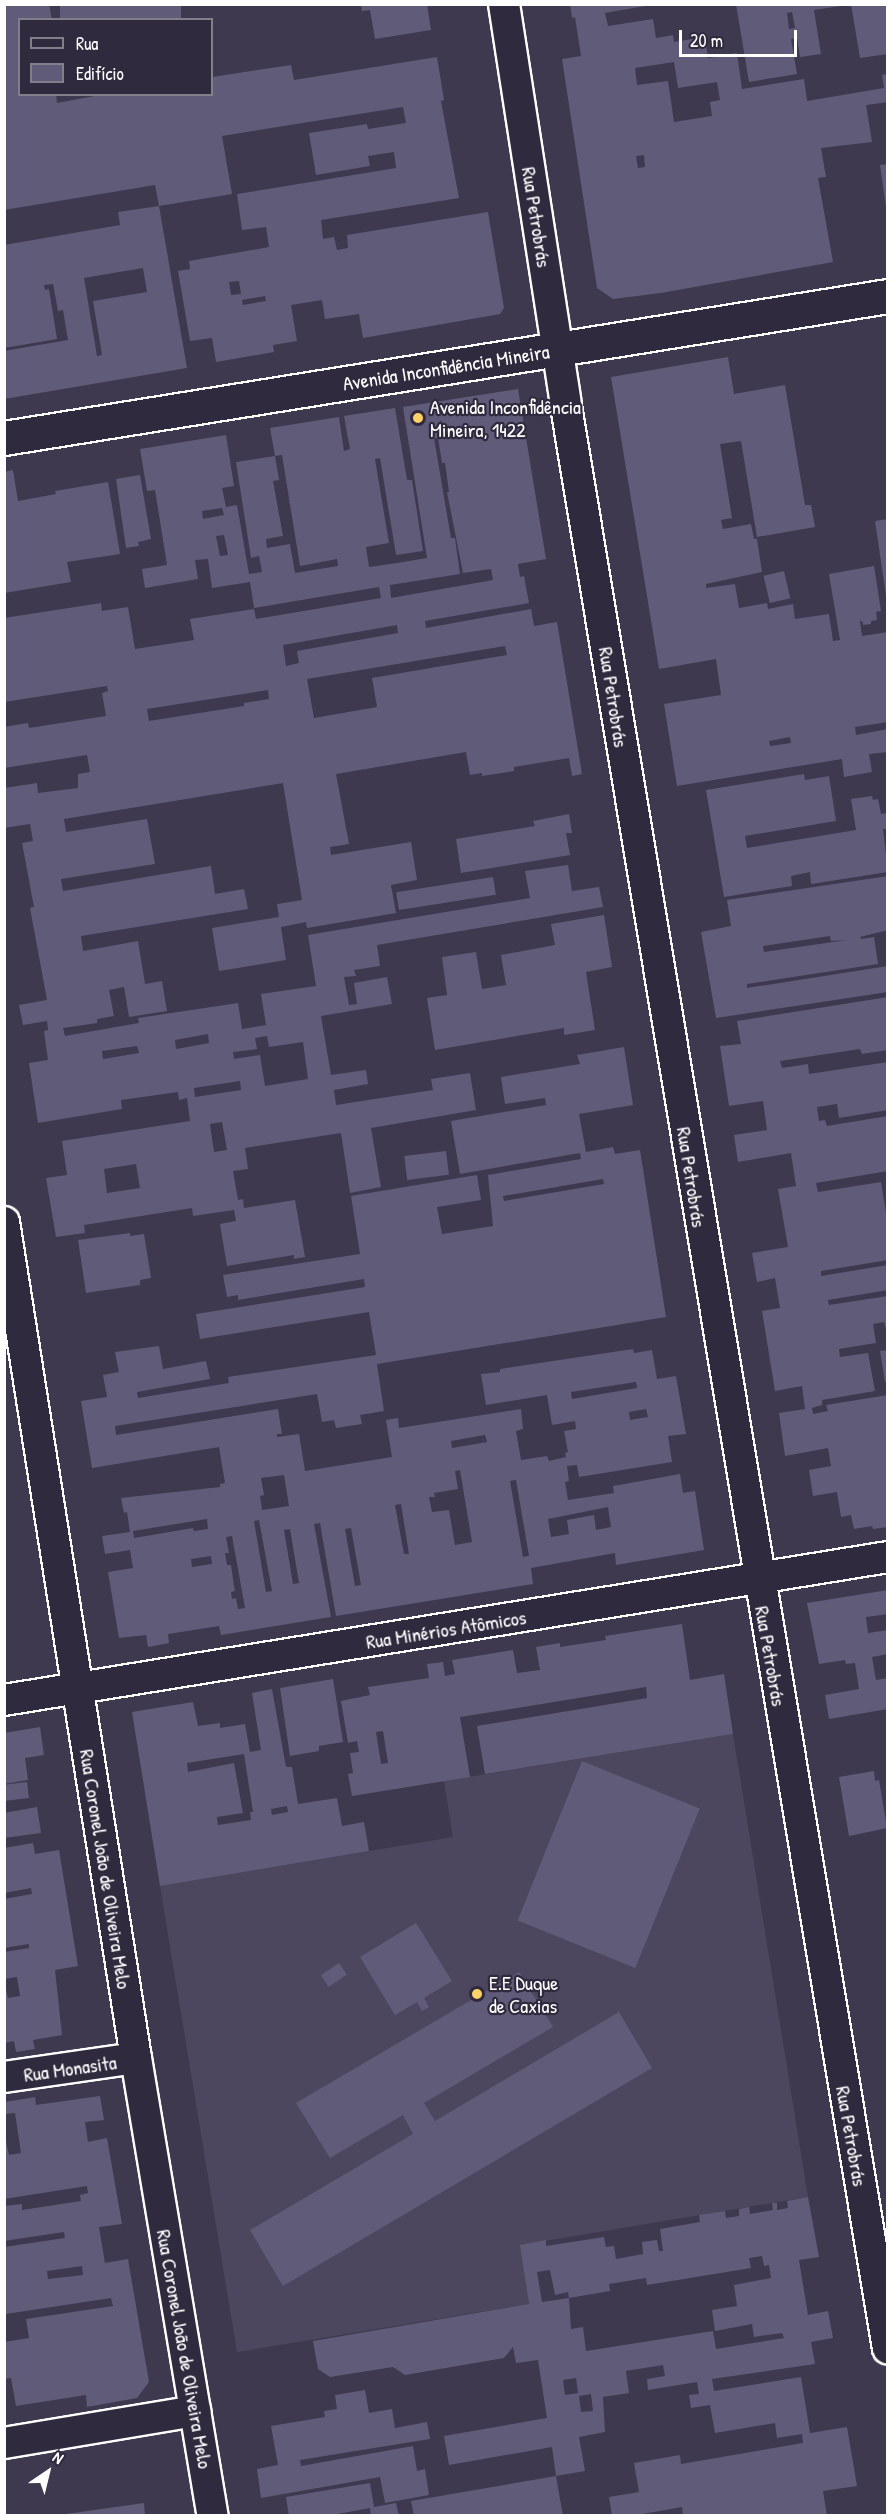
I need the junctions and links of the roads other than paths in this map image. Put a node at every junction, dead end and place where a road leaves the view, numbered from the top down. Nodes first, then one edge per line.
1 (504, 4) edge
2 (888, 296) edge
3 (557, 350) junction
4 (4, 438) edge
5 (4, 1222) edge
6 (888, 1557) edge
7 (758, 1579) junction
8 (77, 1688) junction
9 (4, 1700) edge
10 (136, 2058) junction
11 (4, 2077) edge
12 (875, 2195) edge
13 (888, 2348) edge
14 (195, 2411) junction
15 (4, 2443) edge
16 (213, 2516) edge

1 - 3 street, Rua Petrobrás
2 - 3 street, Avenida Inconfidência Mineira
3 - 4 street, Avenida Inconfidência Mineira
3 - 7 street, Rua Petrobrás
5 - 8 street, Rua Coronel João de Oliveira Melo
6 - 7 street, Rua Minérios Atômicos
7 - 8 street, Rua Minérios Atômicos
7 - 12 street, Rua Petrobrás
8 - 9 street, Rua Minérios Atômicos
8 - 10 street, Rua Coronel João de Oliveira Melo
10 - 11 street, Rua Monasita
10 - 14 street, Rua Coronel João de Oliveira Melo
12 - 13 street, Rua Petrobrás
14 - 15 street
14 - 16 street, Rua Coronel João de Oliveira Melo

